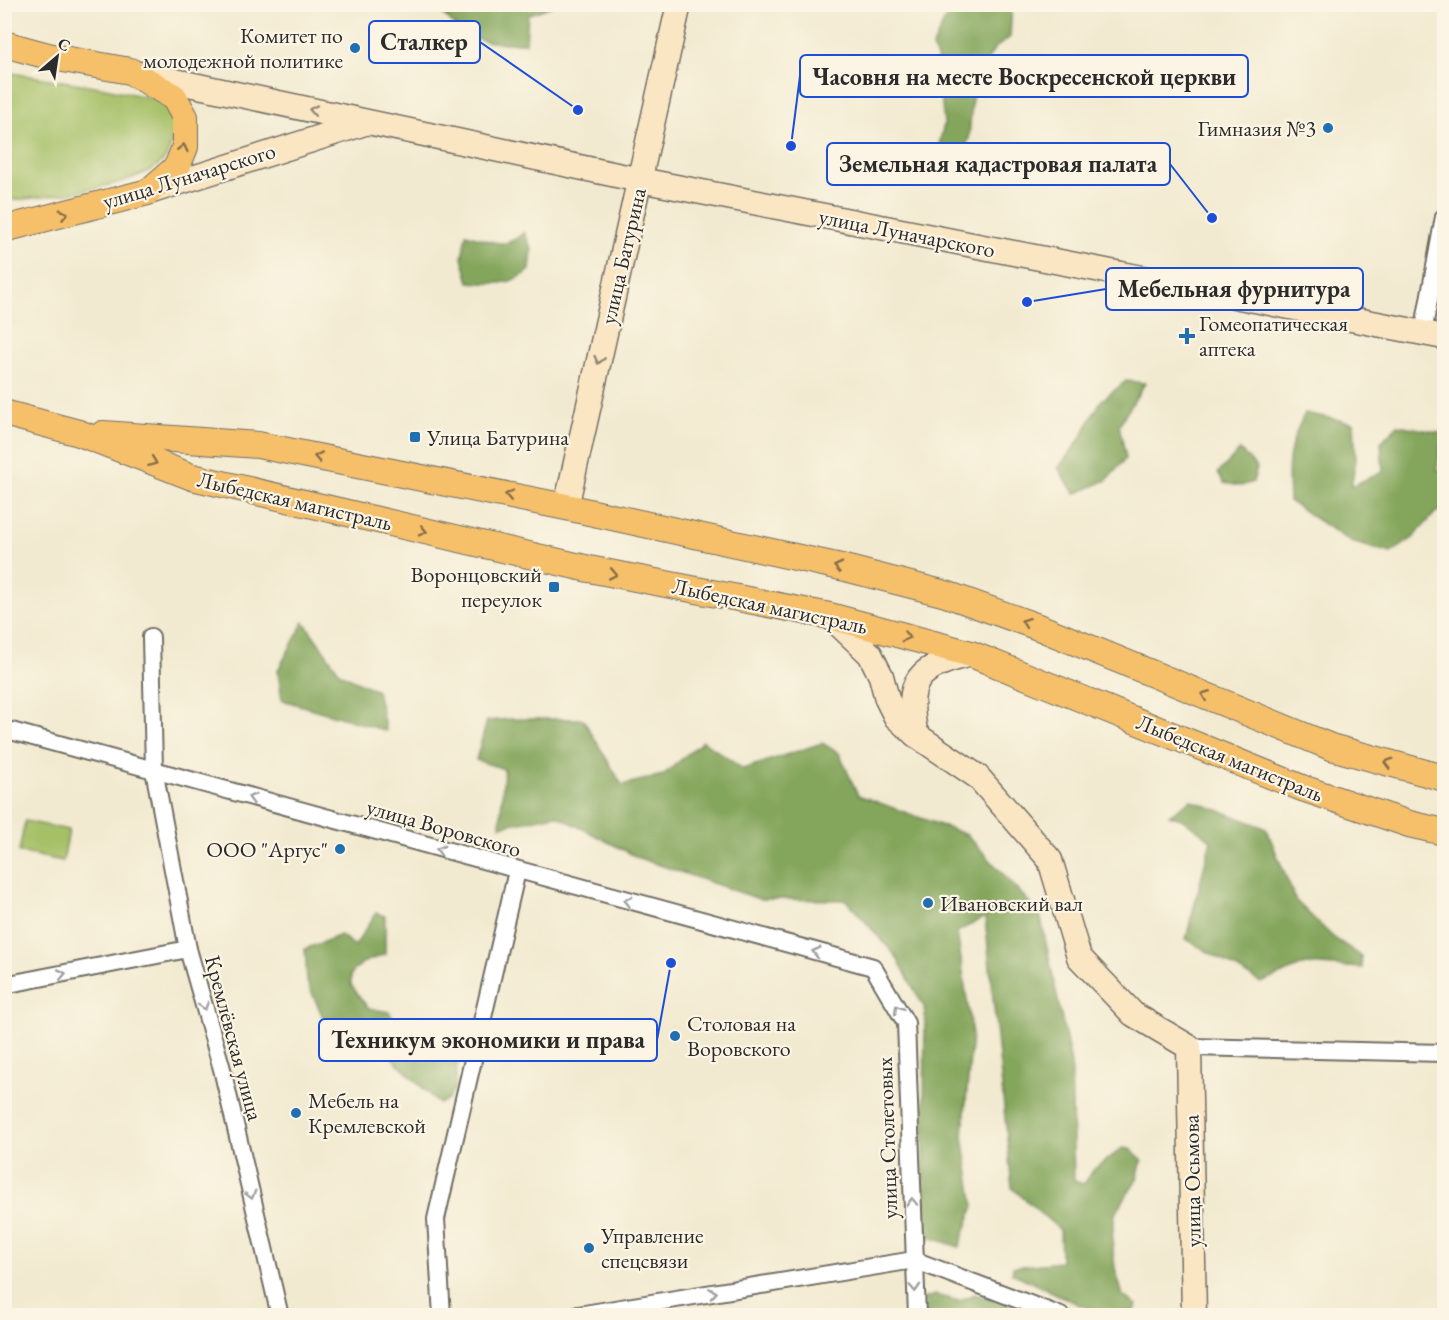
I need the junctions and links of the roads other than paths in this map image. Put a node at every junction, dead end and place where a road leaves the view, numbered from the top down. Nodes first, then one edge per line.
1 (679, 4) edge
2 (4, 44) edge
3 (130, 72) junction
4 (370, 121) junction
5 (640, 180) junction
6 (148, 192) junction
7 (1444, 218) edge
8 (5, 230) edge
9 (1434, 335) edge
10 (8, 412) edge
11 (79, 433) junction
12 (566, 507) junction
13 (830, 616) junction
14 (151, 637) dead end
15 (971, 654) junction
16 (4, 729) edge
17 (916, 735) junction
18 (153, 770) junction
19 (1444, 778) edge
20 (1444, 832) edge
21 (517, 871) junction
22 (188, 950) junction
23 (873, 967) joint
24 (4, 985) edge
25 (1190, 1047) junction
26 (1444, 1053) edge
27 (914, 1260) junction
28 (280, 1316) edge
29 (442, 1316) edge
30 (572, 1316) edge
31 (917, 1316) edge
32 (1061, 1316) edge
33 (1194, 1316) edge

1 - 5 main road, улица Батурина
2 - 3 main road, улица Луначарского
4 -> 3 main road, улица Луначарского
6 -> 3 main road
4 - 5 main road, улица Луначарского
4 - 6 main road, улица Луначарского
5 - 9 main road, улица Луначарского
5 -> 12 main road, улица Батурина
8 -> 6 main road, улица Луначарского
7 - 9 street
10 - 11 main road, Лыбедская магистраль
12 -> 11 main road, Лыбедская магистраль
11 -> 13 main road, Лыбедская магистраль
19 -> 12 main road, Лыбедская магистраль
13 -> 15 main road, Лыбедская магистраль
13 - 17 main road
14 - 18 street, Кремлёвская улица
15 - 17 main road
15 - 20 main road, Лыбедская магистраль
16 - 18 street, улица Воровского
17 - 25 main road
21 -> 18 street, улица Воровского
18 - 22 street, Кремлёвская улица
23 -> 21 street, улица Воровского
21 - 29 street
24 -> 22 street
22 -> 28 street, Кремлёвская улица
27 -> 23 street, улица Столетовых
25 - 26 street
25 - 33 main road, улица Осьмова
30 -> 27 street
27 -> 31 street, улица Столетовых
27 - 32 street

